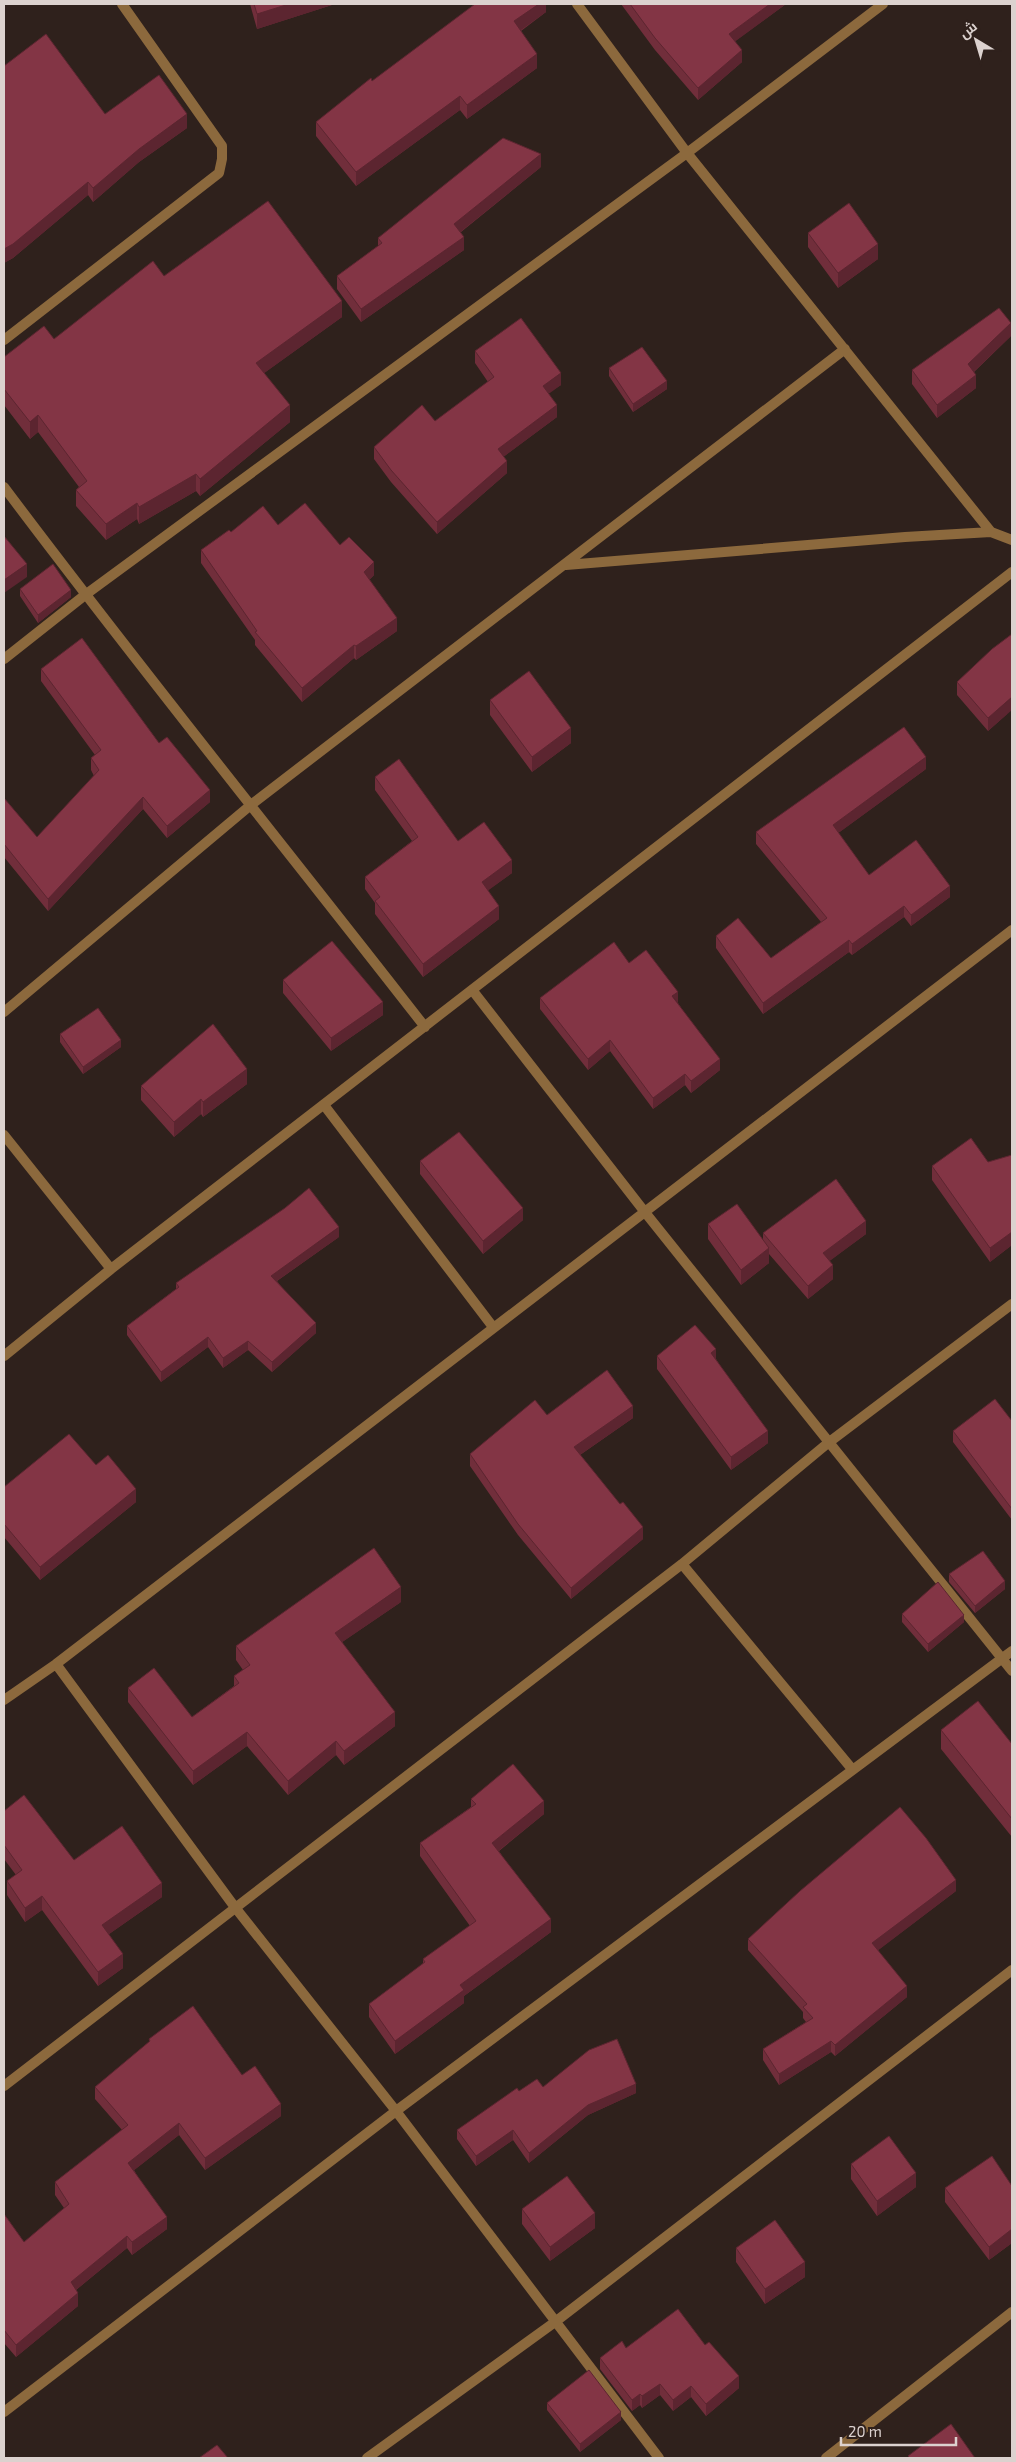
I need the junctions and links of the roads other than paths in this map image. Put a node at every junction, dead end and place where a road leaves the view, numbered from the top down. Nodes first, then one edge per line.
1 (122, 4) edge
2 (577, 4) edge
3 (883, 4) edge
4 (686, 153) junction
5 (4, 340) edge
6 (845, 349) junction
7 (4, 488) edge
8 (991, 532) junction
9 (1012, 540) edge
10 (565, 565) junction
11 (1012, 572) edge
12 (85, 595) junction
13 (4, 659) edge
14 (252, 804) junction
15 (1012, 930) edge
16 (473, 991) junction
17 (4, 1012) edge
18 (425, 1027) junction
19 (324, 1105) junction
20 (4, 1135) edge
21 (644, 1211) junction
22 (111, 1269) junction
23 (1012, 1304) edge
24 (493, 1327) junction
25 (4, 1356) edge
26 (828, 1443) junction
27 (682, 1564) junction
28 (1012, 1651) edge
29 (1002, 1658) junction
30 (56, 1664) junction
31 (1012, 1671) edge
32 (4, 1700) edge
33 (852, 1769) junction
34 (234, 1906) junction
35 (1012, 1970) edge
36 (4, 2086) edge
37 (396, 2111) junction
38 (1012, 2312) edge
39 (555, 2322) junction
40 (4, 2412) edge
41 (367, 2458) edge
42 (659, 2458) edge
43 (826, 2458) edge

1 - 5 street
2 - 4 street
3 - 4 street
4 - 6 street
4 - 12 street
6 - 8 street
6 - 10 street
7 - 12 street
8 - 9 street
8 - 10 street
10 - 14 street
11 - 16 street
12 - 13 street
12 - 14 street
14 - 17 street
14 - 18 street
15 - 21 street
16 - 18 street
16 - 21 street
18 - 19 street
19 - 22 street
19 - 24 street
20 - 22 street
21 - 24 street
21 - 26 street
22 - 25 street
23 - 26 street
24 - 30 street
26 - 27 street
26 - 29 street
27 - 33 street
27 - 34 street
28 - 29 street
29 - 31 street
29 - 33 street
30 - 32 street
30 - 34 street
33 - 37 street
34 - 36 street
34 - 37 street
35 - 39 street
37 - 39 street
37 - 40 street
38 - 43 street
39 - 41 street
39 - 42 street

